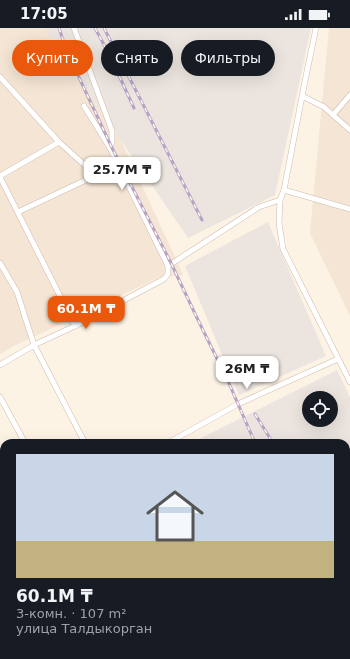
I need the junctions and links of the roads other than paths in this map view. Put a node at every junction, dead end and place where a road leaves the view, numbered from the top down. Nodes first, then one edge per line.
1 (74, 28) edge
2 (316, 28) edge
3 (0, 76) edge
4 (350, 94) edge
5 (302, 96) junction
6 (84, 106) dead end
7 (332, 115) junction
8 (350, 130) edge
9 (59, 142) junction
10 (110, 148) junction
11 (118, 165) junction
12 (92, 174) junction
13 (0, 177) edge
14 (284, 190) junction
15 (280, 200) junction
16 (350, 209) edge
17 (18, 212) junction
18 (0, 263) edge
19 (168, 266) junction
20 (75, 326) junction
21 (34, 345) junction
22 (338, 359) junction
23 (0, 365) edge
24 (350, 382) edge
25 (0, 397) edge
26 (23, 439) edge
27 (83, 439) edge
28 (175, 439) edge

1 - 10 street
2 - 5 street
3 - 9 street
4 - 7 street
5 - 7 street
5 - 14 street
6 - 10 street
7 - 8 street
9 - 12 street
9 - 13 street
10 - 11 street
11 - 12 street
11 - 19 street
12 - 17 street
13 - 17 street
14 - 15 street
14 - 16 street
15 - 19 street
15 - 22 street
17 - 20 street
18 - 21 street
19 - 20 street
20 - 21 street
21 - 23 street
21 - 27 street
22 - 24 street
22 - 28 street
25 - 26 street

